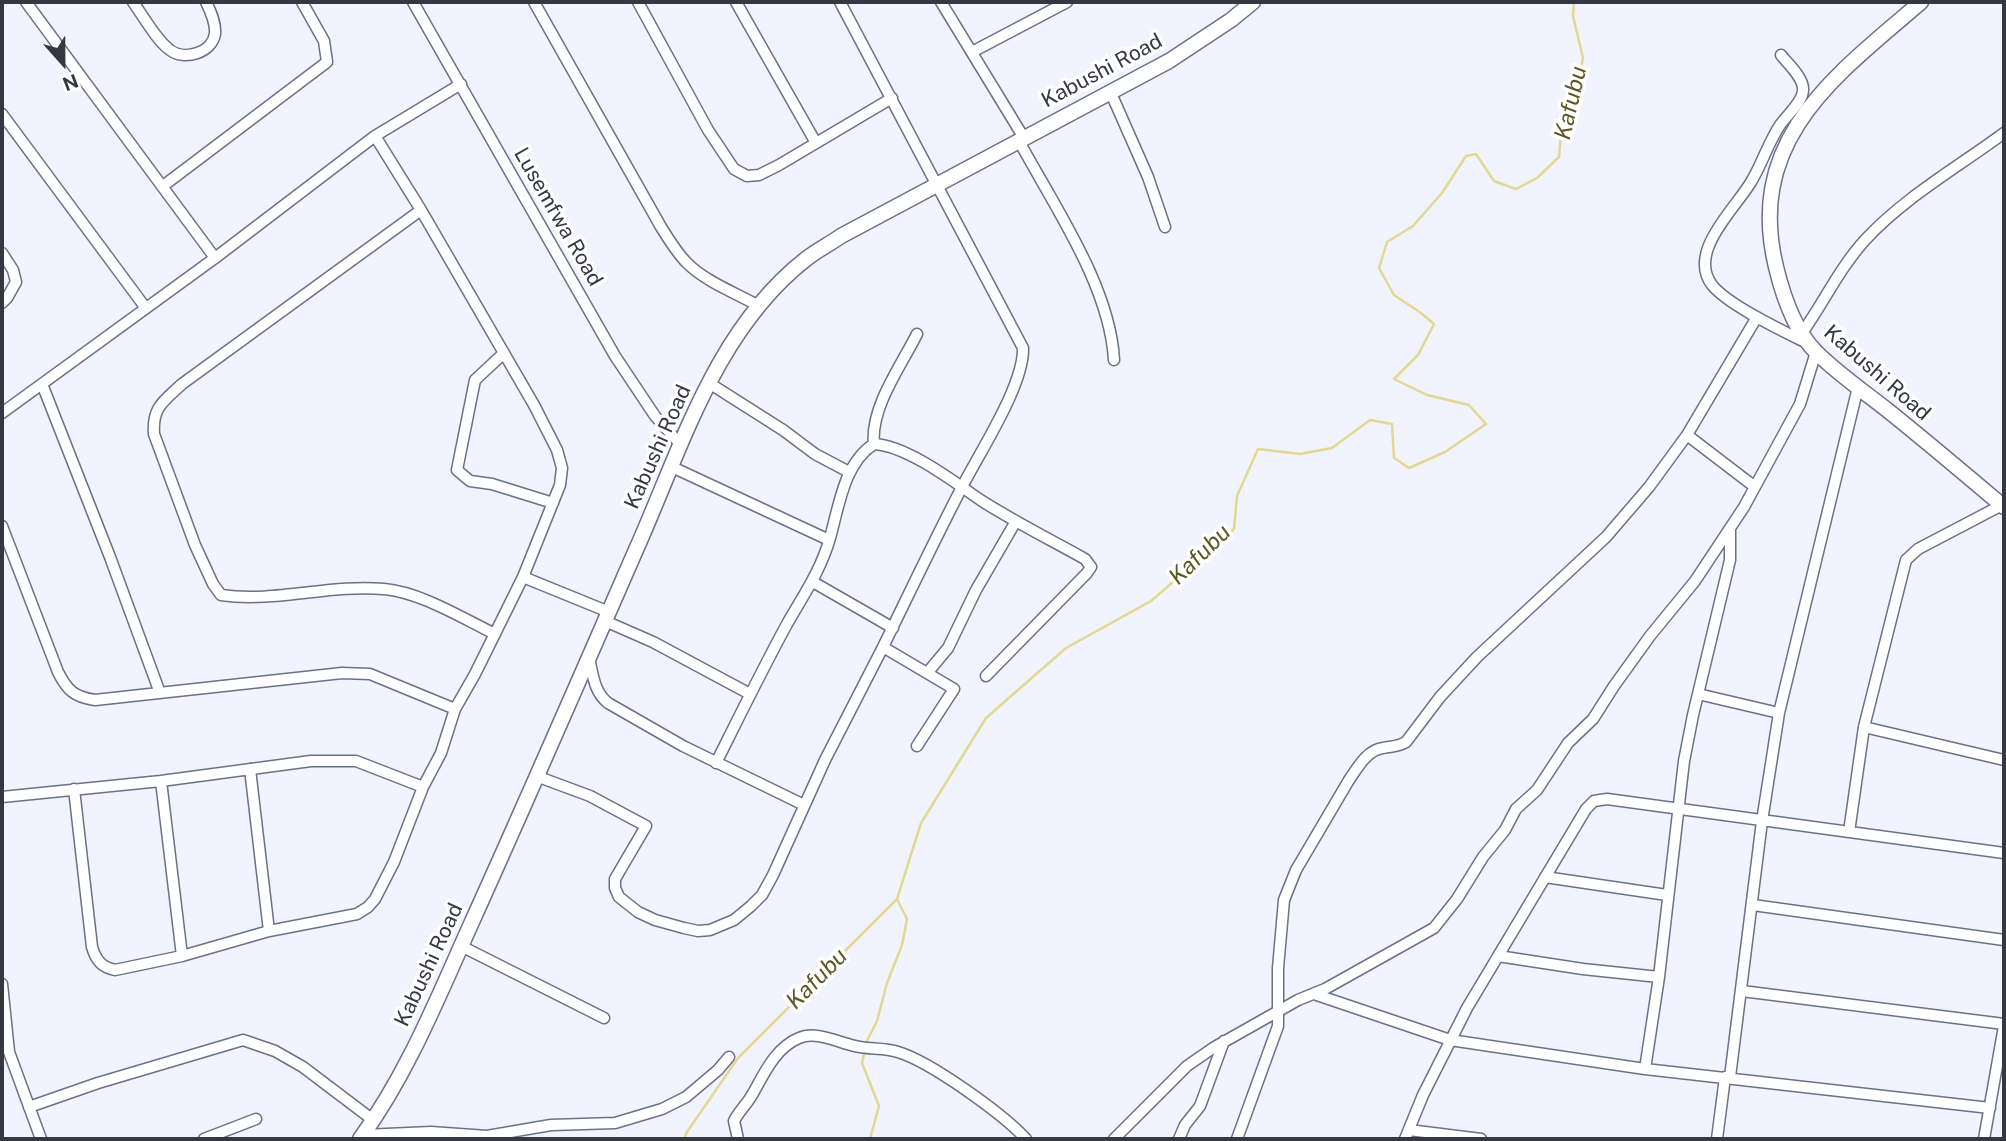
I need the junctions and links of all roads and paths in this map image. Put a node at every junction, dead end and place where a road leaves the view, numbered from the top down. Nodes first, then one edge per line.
1 (26, 2) edge
2 (133, 2) edge
3 (206, 2) edge
4 (302, 2) edge
5 (413, 2) edge
6 (534, 2) edge
7 (638, 2) edge
8 (736, 2) edge
9 (840, 2) edge
10 (941, 2) edge
11 (1067, 2) edge
12 (1253, 2) edge
13 (1921, 2) edge
14 (972, 51) junction
15 (1781, 55) dead end
16 (461, 84) junction
17 (1110, 91) junction
18 (892, 98) junction
19 (2, 114) edge
20 (2004, 133) edge
21 (375, 136) junction
22 (1022, 139) junction
23 (816, 142) junction
24 (1763, 157) junction
25 (1777, 165) junction
26 (938, 185) junction
27 (163, 186) junction
28 (421, 210) junction
29 (1165, 227) dead end
30 (2, 253) edge
31 (215, 258) junction
32 (2, 303) edge
33 (759, 306) junction
34 (145, 307) junction
35 (1757, 317) junction
36 (917, 334) dead end
37 (1809, 343) junction
38 (504, 353) junction
39 (1114, 360) dead end
40 (709, 383) junction
41 (42, 384) junction
42 (1858, 387) junction
43 (2, 413) edge
44 (1686, 435) junction
45 (680, 444) junction
46 (874, 444) junction
47 (672, 467) junction
48 (849, 472) junction
49 (962, 487) junction
50 (1755, 487) junction
51 (553, 503) junction
52 (2003, 506) edge
53 (1016, 520) junction
54 (2, 526) edge
55 (1730, 528) junction
56 (829, 540) junction
57 (523, 577) junction
58 (813, 582) junction
59 (607, 616) junction
60 (893, 628) junction
61 (495, 634) junction
62 (883, 648) junction
63 (589, 658) junction
64 (928, 672) junction
65 (986, 676) dead end
66 (160, 693) junction
67 (750, 694) junction
68 (1698, 694) junction
69 (455, 709) junction
70 (1779, 713) junction
71 (1864, 727) junction
72 (917, 746) dead end
73 (2004, 760) edge
74 (716, 763) junction
75 (250, 769) junction
76 (536, 776) junction
77 (161, 781) junction
78 (423, 787) junction
79 (75, 789) junction
80 (2, 797) edge
81 (804, 805) junction
82 (1678, 809) junction
83 (1762, 821) junction
84 (1849, 832) junction
85 (2004, 853) edge
86 (1545, 877) junction
87 (1667, 895) junction
88 (1753, 905) junction
89 (269, 932) junction
90 (2004, 940) edge
91 (461, 946) junction
92 (182, 956) junction
93 (1498, 956) junction
94 (1659, 977) junction
95 (2, 984) edge
96 (1742, 991) junction
97 (1314, 994) junction
98 (1280, 1010) junction
99 (604, 1018) dead end
100 (2004, 1025) edge
101 (1450, 1040) junction
102 (1224, 1041) junction
103 (6, 1052) edge
104 (729, 1057) dead end
105 (1645, 1069) junction
106 (1727, 1077) junction
107 (29, 1107) junction
108 (1990, 1108) junction
109 (256, 1119) dead end
110 (373, 1120) junction
111 (1407, 1135) edge
112 (362, 1137) edge
113 (41, 1139) edge
114 (204, 1139) edge
115 (738, 1139) edge
116 (1027, 1139) edge
117 (1114, 1139) edge
118 (1179, 1139) edge
119 (1237, 1139) edge
120 (1481, 1139) edge
121 (1717, 1139) edge
122 (1984, 1139) edge

1 - 27 street
2 - 3 street
4 - 27 street
5 - 16 street, Lusemfwa Road
6 - 33 street
7 - 23 street
8 - 23 street
9 - 18 street
10 - 14 street
11 - 14 street
12 - 17 main road, Kabushi Road
13 - 25 main road, Kabushi Road
14 - 22 street
15 - 24 street
16 - 21 street
16 - 45 street, Lusemfwa Road
17 - 22 main road, Kabushi Road
17 - 29 street
18 - 23 street
18 - 26 street
19 - 34 street
20 - 37 street
21 - 28 street
21 - 31 street
22 - 26 main road, Kabushi Road
22 - 39 street
24 - 25 street
24 - 35 street
25 - 37 main road, Kabushi Road
26 - 33 main road, Kabushi Road
26 - 49 street
27 - 31 street
28 - 38 street
28 - 61 street
30 - 32 street
31 - 34 street
33 - 40 main road, Kabushi Road
34 - 41 street
35 - 37 street
35 - 44 street
36 - 46 street
37 - 42 main road, Kabushi Road
37 - 50 street
38 - 51 street
38 - 51 street
40 - 45 main road, Kabushi Road
40 - 48 street
41 - 43 street
41 - 66 street
42 - 52 main road, Kabushi Road
42 - 70 street
44 - 50 street
44 - 98 street
45 - 47 main road, Kabushi Road
46 - 48 street
46 - 49 street
47 - 56 street
47 - 59 main road, Kabushi Road
48 - 56 street
49 - 53 street
49 - 60 street
50 - 55 street
51 - 57 street
52 - 71 street
53 - 64 street
53 - 65 street
54 - 66 street
55 - 68 street
55 - 97 street
56 - 58 street
57 - 59 street
57 - 61 street
58 - 60 street
58 - 67 street
59 - 63 main road, Kabushi Road
59 - 67 street
60 - 62 street
61 - 69 street
62 - 64 street
62 - 81 street
63 - 74 street
63 - 76 main road, Kabushi Road
64 - 72 street
66 - 69 street
67 - 74 street
68 - 70 street
68 - 82 street
69 - 78 street
70 - 83 street
71 - 73 street
71 - 84 street
74 - 81 street
75 - 77 street
75 - 78 street
75 - 89 street
76 - 81 street
76 - 91 main road, Kabushi Road
77 - 79 street
77 - 92 street
78 - 89 street
79 - 80 street
79 - 92 street
82 - 83 street
82 - 86 street
82 - 87 street
83 - 84 street
83 - 88 street
84 - 85 street
86 - 87 street
86 - 93 street
87 - 94 street
88 - 90 street
88 - 96 street
89 - 92 street
91 - 99 street
91 - 110 main road, Kabushi Road
93 - 94 street
93 - 101 street
94 - 105 street
95 - 103 street
96 - 100 street
96 - 106 street
97 - 98 street
97 - 101 street
98 - 102 street
98 - 119 street
100 - 108 street
101 - 105 street
101 - 111 street
102 - 117 street
102 - 118 street
103 - 107 street
104 - 112 street
105 - 106 street
106 - 108 street
106 - 121 street
107 - 110 street
107 - 113 street
108 - 122 street
109 - 114 street
110 - 112 main road, Kabushi Road
111 - 120 street
115 - 116 street

